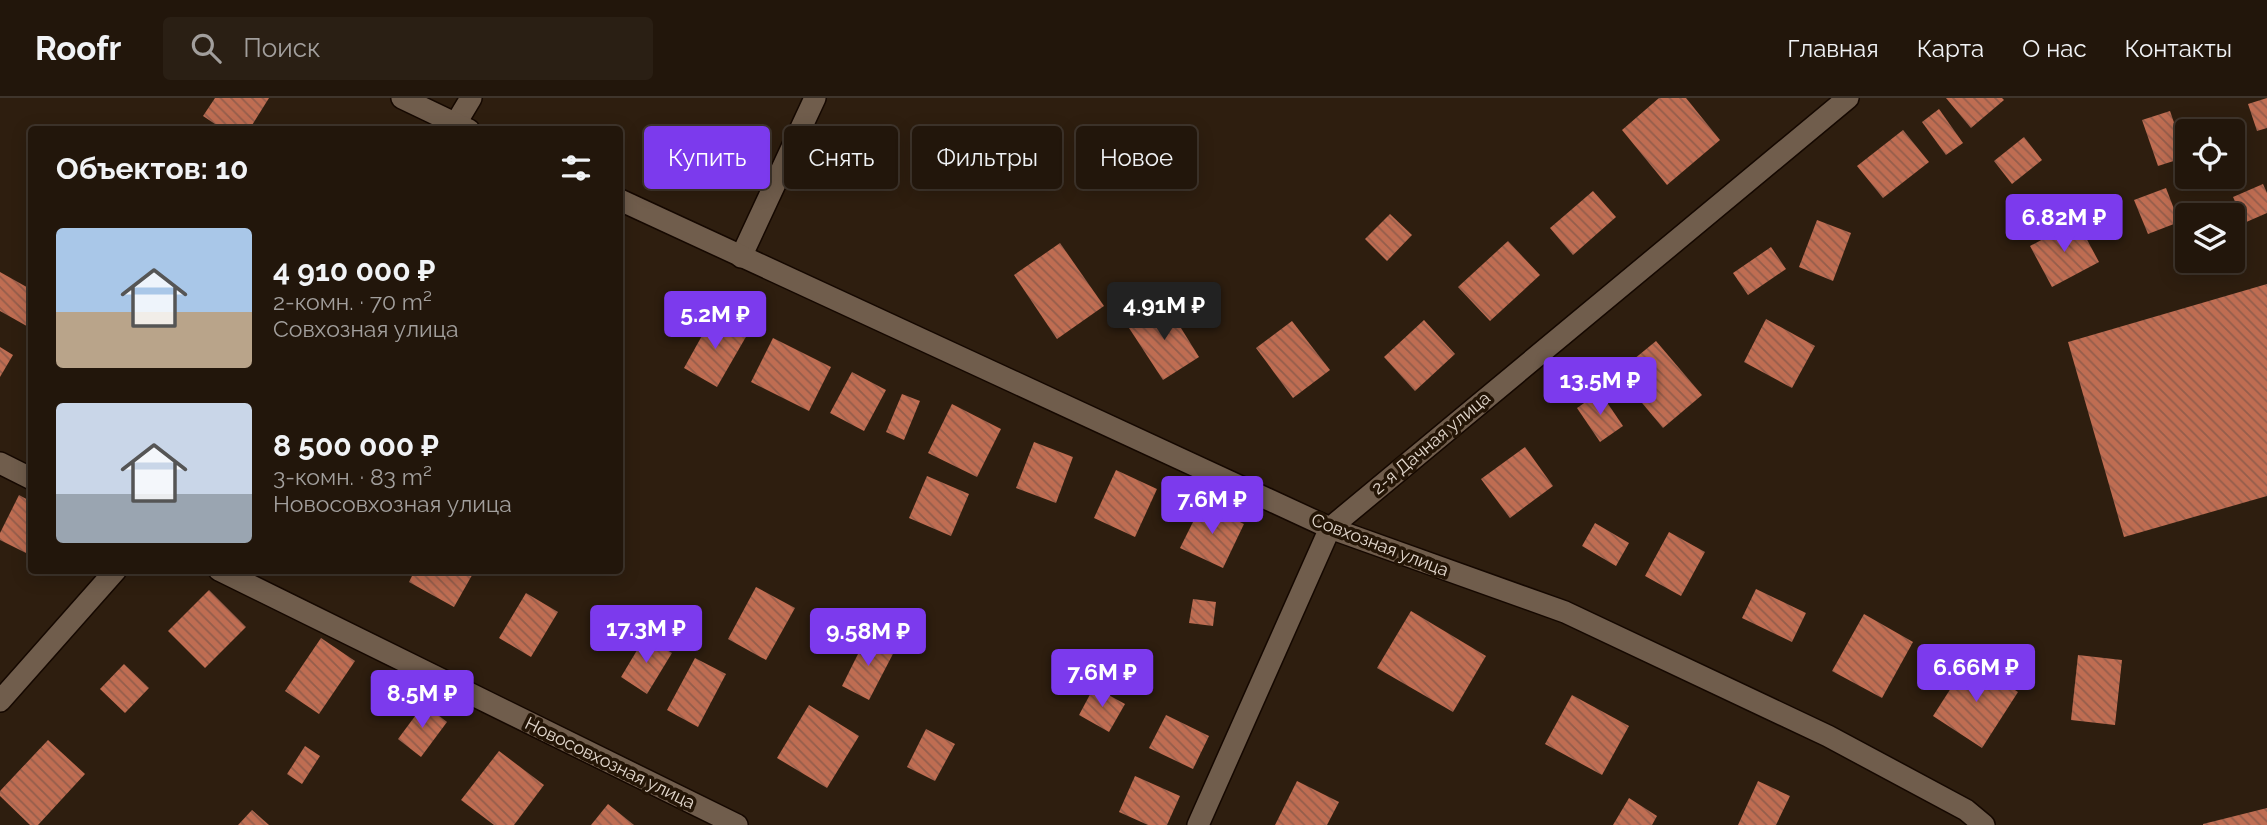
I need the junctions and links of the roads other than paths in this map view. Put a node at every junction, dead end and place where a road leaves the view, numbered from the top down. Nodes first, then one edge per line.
1 (402, 98) edge
2 (471, 98) edge
3 (816, 98) edge
4 (1848, 98) edge
5 (463, 126) edge
6 (623, 201) edge
7 (741, 257) junction
8 (0, 463) edge
9 (28, 476) edge
10 (1330, 528) junction
11 (112, 574) edge
12 (227, 574) edge
13 (0, 701) edge
14 (737, 825) edge
15 (1198, 825) edge
16 (1984, 825) edge

1 - 5 street
2 - 5 street
3 - 7 street
4 - 10 street, 2-я Дачная улица
6 - 7 street, Совхозная улица
7 - 10 street, Совхозная улица
8 - 9 street
10 - 15 street, 2-я Дачная улица
10 - 16 street, Совхозная улица
11 - 13 street
12 - 14 street, Новосовхозная улица

